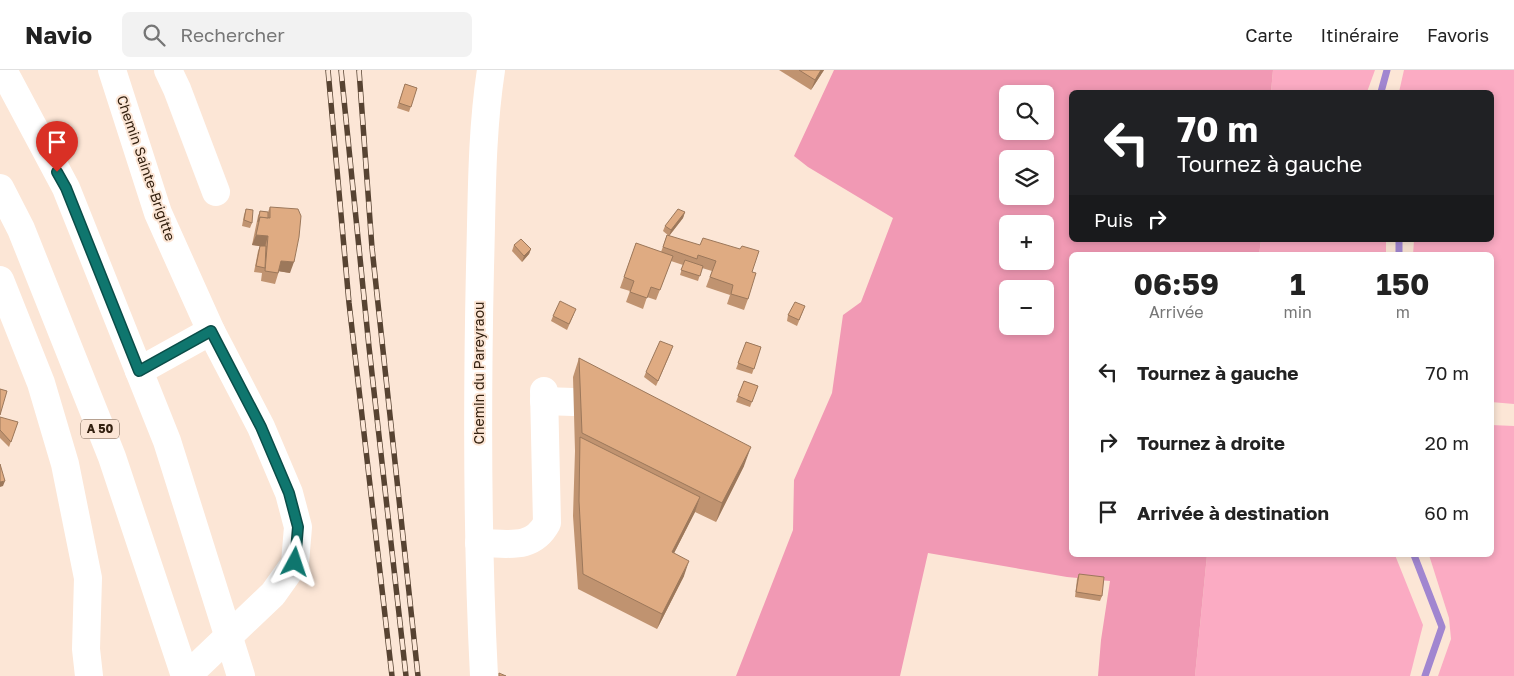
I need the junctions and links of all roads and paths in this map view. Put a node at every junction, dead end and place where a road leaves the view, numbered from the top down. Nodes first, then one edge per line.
1 (3, 70) edge
2 (112, 70) edge
3 (168, 70) edge
4 (490, 70) edge
5 (0, 188) edge
6 (216, 192) dead end
7 (0, 280) edge
8 (211, 331) junction
9 (139, 371) junction
10 (573, 402) dead end
11 (479, 543) junction
12 (89, 676) edge
13 (186, 676) edge
14 (241, 676) edge
15 (484, 676) edge

1 - 9 main road
2 - 8 main road, Chemin Sainte-Brigitte
3 - 6 main road
4 - 11 main road, Chemin du Pareyraou
5 - 13 main road, A 50
7 - 12 main road
8 - 9 main road
8 - 13 main road, Chemin Sainte-Brigitte
9 - 14 main road
10 - 11 main road
11 - 15 main road, Chemin du Pareyraou

